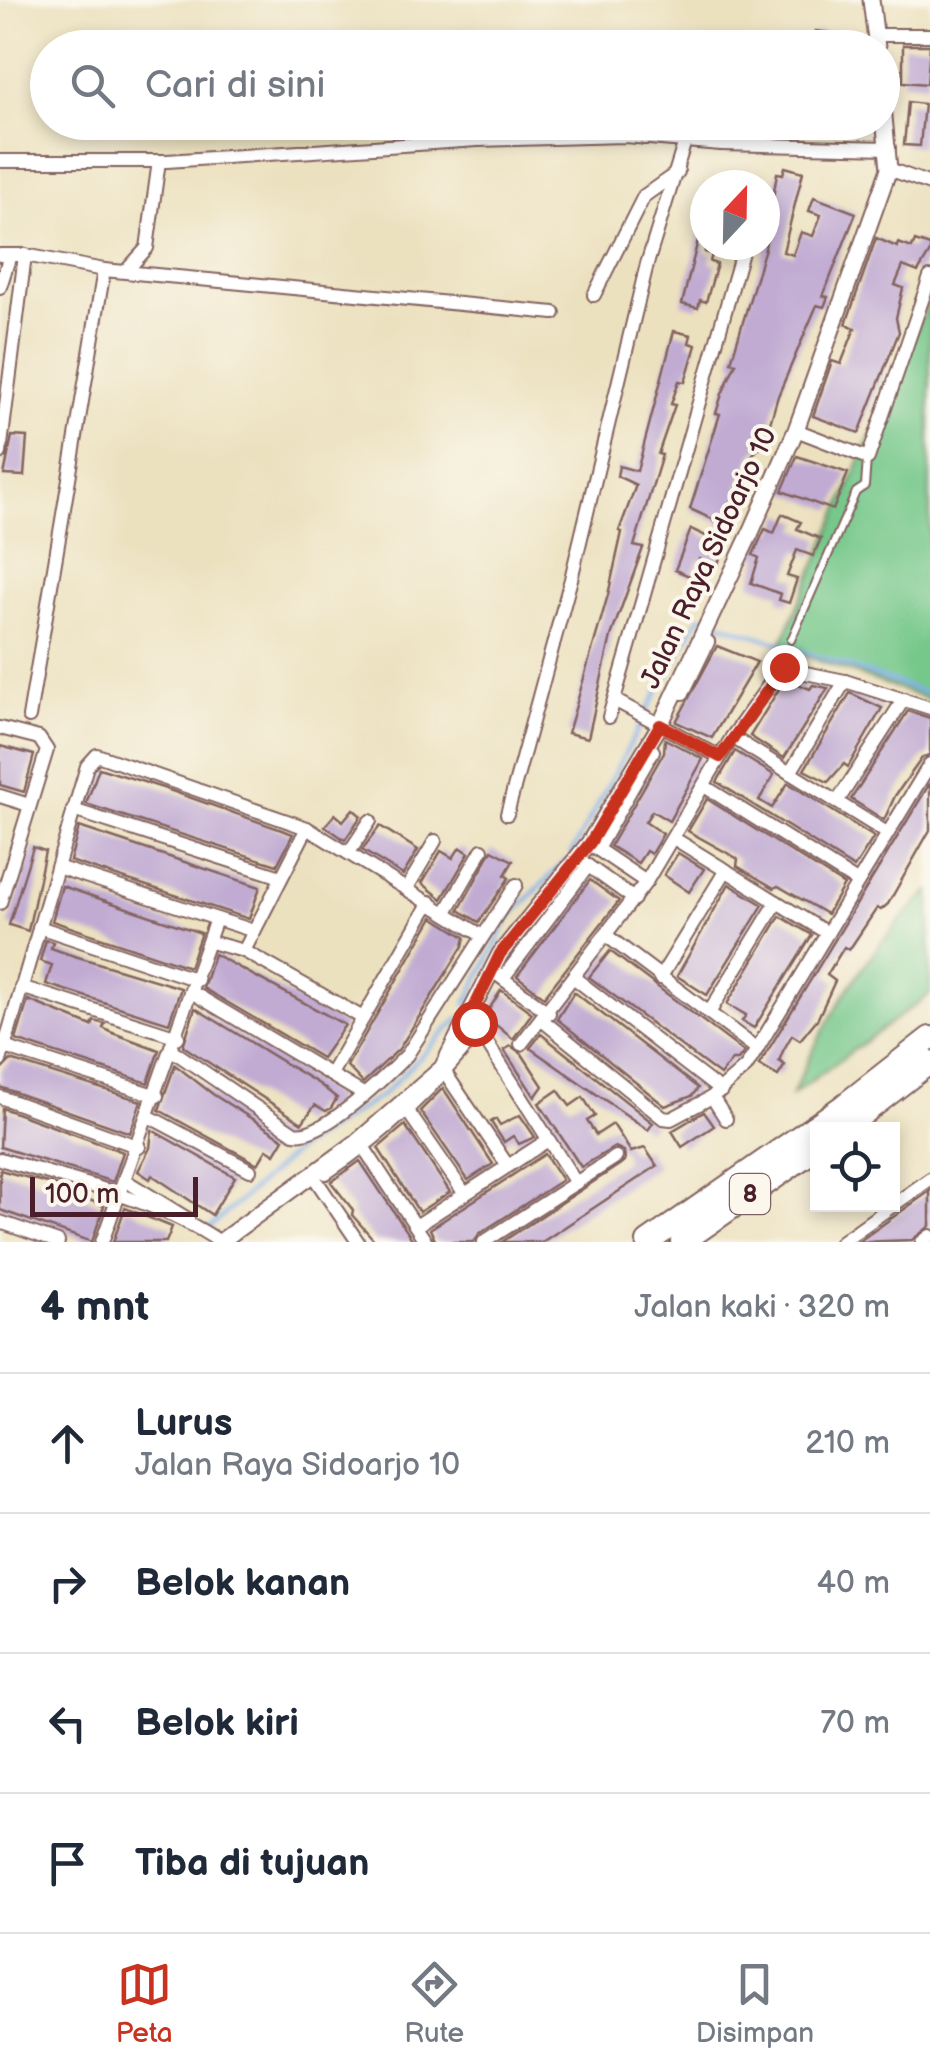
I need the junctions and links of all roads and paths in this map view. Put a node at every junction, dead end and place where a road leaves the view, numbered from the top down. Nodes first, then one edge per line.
1 (871, 0) edge
2 (875, 30) edge
3 (930, 35) edge
4 (900, 39) edge
5 (477, 140) edge
6 (671, 140) edge
7 (887, 140) edge
8 (685, 141) junction
9 (888, 148) junction
10 (0, 160) edge
11 (164, 161) junction
12 (888, 168) junction
13 (678, 172) junction
14 (930, 184) edge
15 (5, 255) edge
16 (25, 255) junction
17 (740, 260) edge
18 (104, 270) junction
19 (127, 270) junction
20 (151, 272) junction
21 (930, 277) edge
22 (0, 287) edge
23 (594, 295) dead end
24 (554, 312) dead end
25 (796, 430) junction
26 (0, 453) edge
27 (868, 458) junction
28 (790, 640) dead end
29 (845, 681) junction
30 (904, 699) junction
31 (614, 700) junction
32 (930, 708) edge
33 (29, 718) dead end
34 (609, 718) dead end
35 (659, 724) junction
36 (0, 728) edge
37 (732, 737) junction
38 (720, 757) junction
39 (930, 764) edge
40 (790, 772) junction
41 (704, 786) junction
42 (0, 796) edge
43 (837, 802) junction
44 (29, 805) junction
45 (74, 810) junction
46 (507, 814) dead end
47 (370, 820) dead end
48 (307, 828) junction
49 (888, 833) junction
50 (676, 838) junction
51 (436, 841) dead end
52 (593, 846) junction
53 (482, 850) dead end
54 (350, 852) junction
55 (583, 862) junction
56 (6, 865) edge
57 (57, 867) junction
58 (726, 870) junction
59 (282, 877) junction
60 (646, 882) junction
61 (857, 882) junction
62 (516, 885) dead end
63 (407, 888) junction
64 (634, 898) junction
65 (430, 902) junction
66 (777, 902) junction
67 (0, 903) edge
68 (446, 912) junction
69 (216, 919) junction
70 (39, 928) junction
71 (254, 932) junction
72 (826, 933) junction
73 (481, 935) junction
74 (607, 936) junction
75 (210, 942) junction
76 (244, 951) junction
77 (498, 974) junction
78 (573, 977) junction
79 (660, 978) junction
80 (22, 987) junction
81 (195, 987) junction
82 (709, 1013) junction
83 (546, 1017) junction
84 (363, 1018) junction
85 (474, 1023) junction
86 (930, 1038) edge
87 (175, 1044) junction
88 (521, 1044) dead end
89 (757, 1049) junction
90 (2, 1054) edge
91 (930, 1062) edge
92 (330, 1074) junction
93 (446, 1074) junction
94 (363, 1094) junction
95 (716, 1094) junction
96 (157, 1096) junction
97 (0, 1097) edge
98 (405, 1108) junction
99 (150, 1117) junction
100 (726, 1119) dead end
101 (852, 1122) edge
102 (548, 1140) junction
103 (139, 1146) junction
104 (364, 1148) junction
105 (810, 1153) edge
106 (616, 1157) dead end
107 (0, 1159) edge
108 (508, 1166) junction
109 (250, 1170) dead end
110 (314, 1177) junction
111 (930, 1179) edge
112 (126, 1181) junction
113 (576, 1183) junction
114 (465, 1194) junction
115 (120, 1196) junction
116 (0, 1222) edge
117 (195, 1226) junction
118 (416, 1226) junction
119 (930, 1236) edge
120 (218, 1240) edge
121 (58, 1242) edge
122 (102, 1242) edge
123 (358, 1242) edge
124 (426, 1242) edge
125 (484, 1242) edge
126 (648, 1242) edge
127 (682, 1242) edge
128 (841, 1242) edge
129 (922, 1242) edge

1 - 2 street
3 - 4 street
5 - 11 street
6 - 8 street
7 - 9 street, Jalan Raya Sidoarjo 10
8 - 9 street
8 - 13 street
9 - 12 street, Jalan Raya Sidoarjo 10
10 - 11 street
11 - 19 street
11 - 20 street
12 - 14 street
12 - 25 street, Jalan Raya Sidoarjo 10
13 - 23 street
13 - 46 street
15 - 16 street
15 - 22 street
16 - 18 street
16 - 26 street
17 - 31 street
18 - 19 street
18 - 33 street
19 - 20 street
20 - 24 street
21 - 27 street
25 - 27 street
25 - 35 street, Jalan Raya Sidoarjo 10
27 - 28 lane
29 - 30 street
29 - 37 street
29 - 40 street
30 - 32 street
30 - 43 street
31 - 34 street
31 - 35 street
35 - 38 street
35 - 52 street, Jalan Raya Sidoarjo 10
36 - 44 street
37 - 38 street
37 - 40 street
38 - 41 street
39 - 49 street
40 - 43 street
41 - 50 street
41 - 61 street
42 - 44 street
43 - 49 street
44 - 56 street
45 - 48 street
45 - 57 street
45 - 59 street
47 - 54 street
48 - 54 street
48 - 59 street
49 - 61 street
50 - 58 street
50 - 60 street
51 - 63 street
52 - 55 street, Jalan Raya Sidoarjo 10
52 - 60 street
53 - 68 street
54 - 63 street
55 - 64 street
55 - 77 street, Jalan Raya Sidoarjo 10
56 - 67 street
57 - 69 street
57 - 70 street
58 - 66 street
58 - 79 street
59 - 71 street
60 - 64 street
61 - 72 street
62 - 73 street
63 - 65 street
64 - 74 street
65 - 68 street
65 - 84 street
66 - 72 street
66 - 82 street
68 - 73 street
69 - 71 street
69 - 75 street
70 - 80 street
70 - 81 street
71 - 76 street
72 - 89 street
73 - 94 street
74 - 78 street
74 - 79 street
75 - 76 street
75 - 81 street
76 - 84 street
77 - 83 street
77 - 85 street, Jalan Raya Sidoarjo 10
78 - 83 street
78 - 95 street
79 - 82 street
80 - 87 street
80 - 90 street
81 - 87 street
81 - 92 street
82 - 89 street
83 - 88 street
83 - 95 street
84 - 92 street
85 - 93 street
85 - 98 street, Jalan Raya Sidoarjo 10
85 - 102 street
86 - 126 highway, 8
87 - 94 street
87 - 96 street
89 - 95 street
90 - 96 street
91 - 101 highway
92 - 94 street
93 - 98 street
93 - 108 street
95 - 100 street
96 - 99 street
97 - 103 street
98 - 104 street
98 - 110 street, Jalan Raya Sidoarjo 10
98 - 114 street
99 - 103 street
99 - 109 street
102 - 108 street
102 - 113 street
103 - 112 street
104 - 110 street
104 - 118 street
105 - 127 highway, 8
106 - 113 street
107 - 115 street
108 - 114 street
110 - 120 street, Jalan Raya Sidoarjo 10
110 - 123 street
111 - 128 street
112 - 115 street
112 - 117 street
113 - 125 street
114 - 118 street
115 - 117 street
115 - 122 street
116 - 121 street
117 - 120 street
118 - 124 street
119 - 129 street

